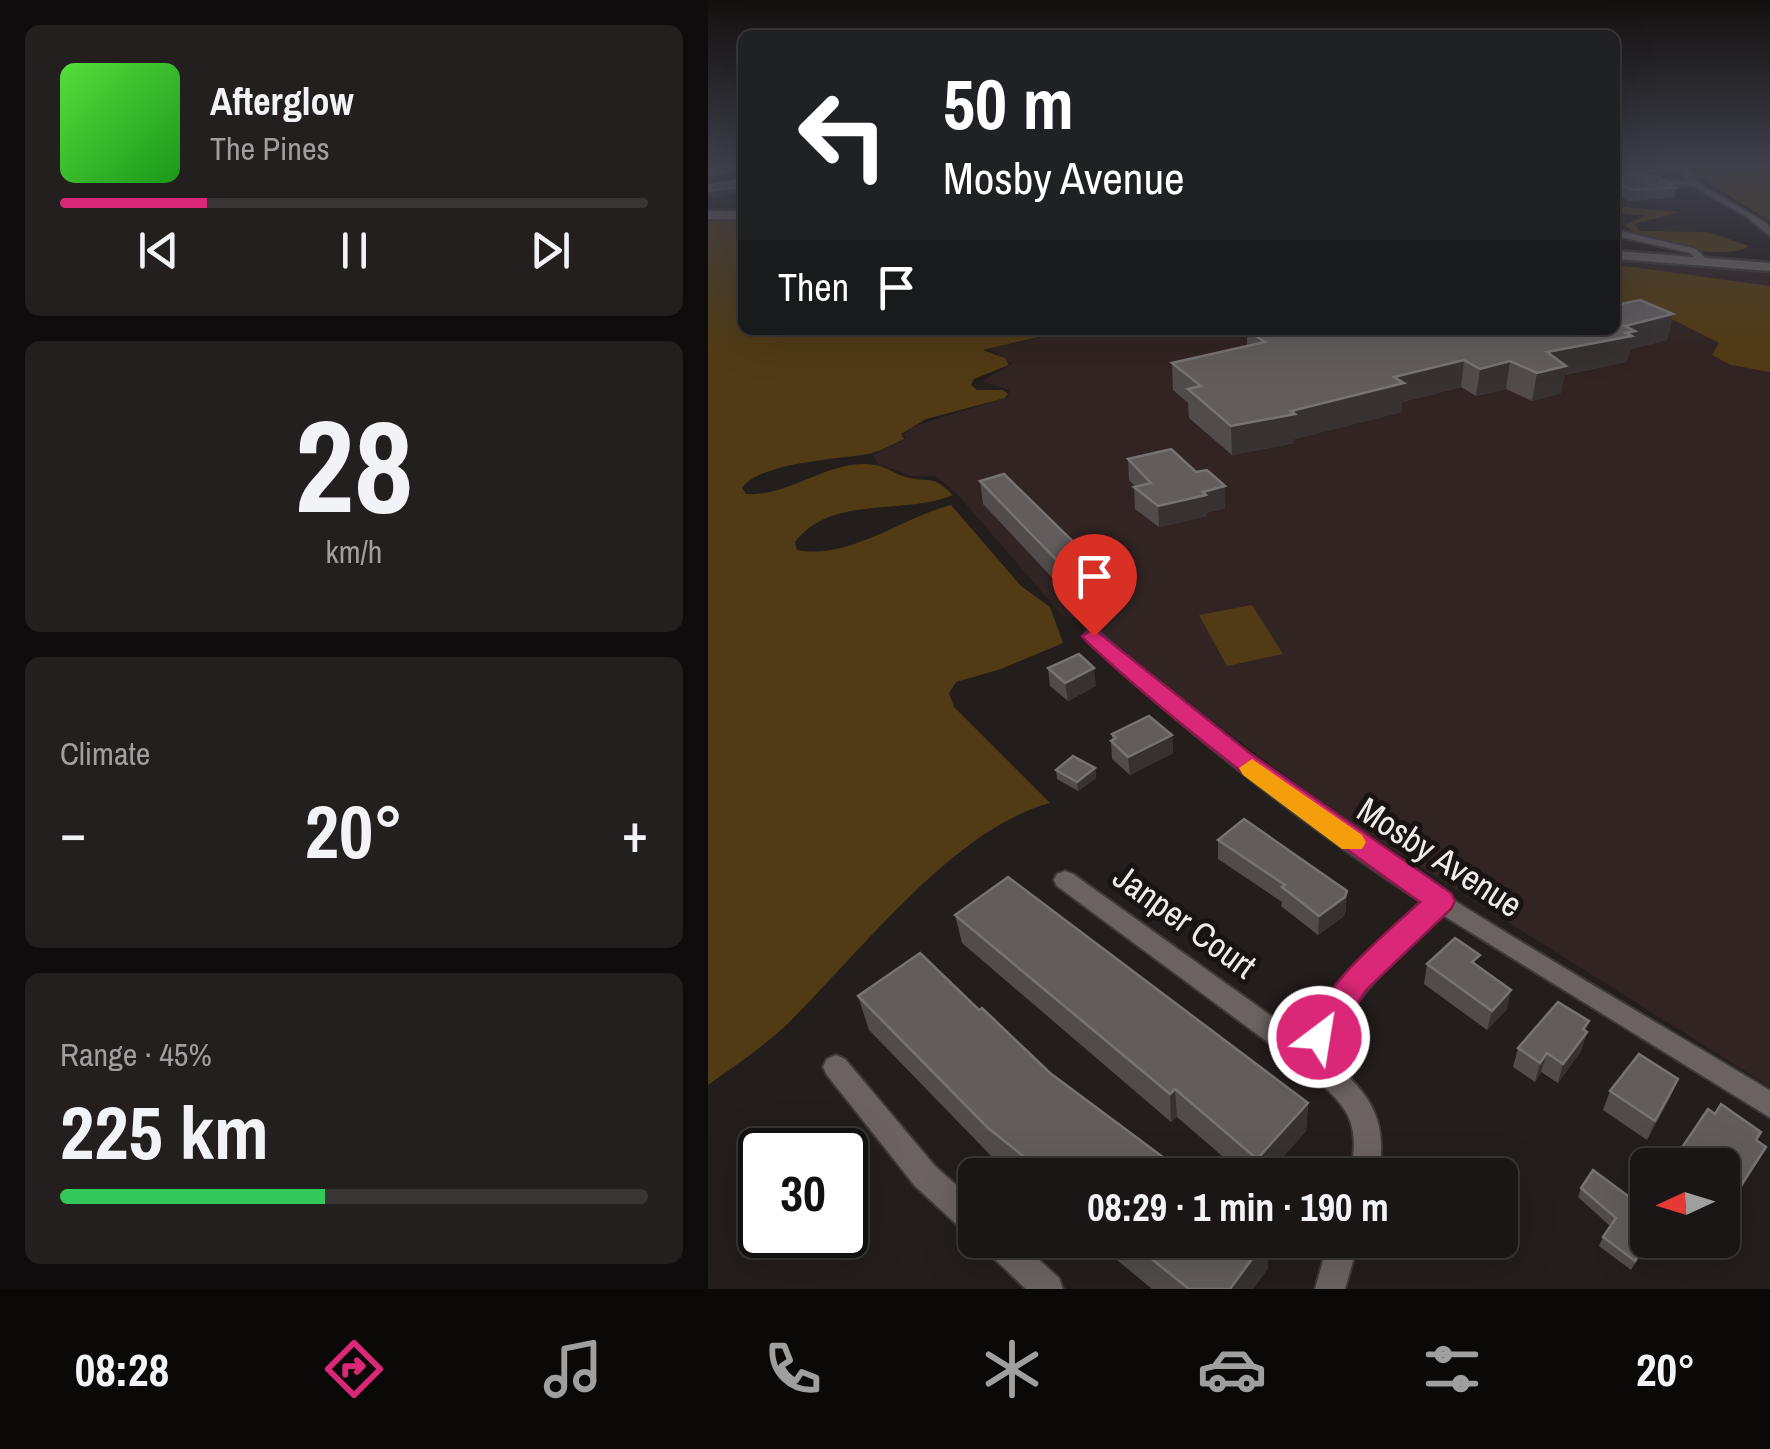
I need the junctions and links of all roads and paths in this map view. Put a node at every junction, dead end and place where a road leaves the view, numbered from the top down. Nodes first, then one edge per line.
1 (1620, 235) edge
2 (1620, 255) edge
3 (1703, 261) junction
4 (1770, 267) edge
5 (1094, 636) dead end
6 (1064, 880) dead end
7 (1440, 901) junction
8 (1310, 1058) junction
9 (836, 1067) dead end
10 (1770, 1106) edge
11 (1368, 1158) edge
12 (958, 1206) edge
13 (1014, 1258) edge
14 (1339, 1258) edge
15 (1048, 1289) edge
16 (1330, 1289) edge

1 - 3 street
2 - 3 main road
3 - 4 main road
5 - 7 street, Mosby Avenue
6 - 8 street, Janper Court
7 - 8 street
7 - 10 street, Mosby Avenue
8 - 11 street, Janper Court
9 - 12 street
13 - 15 street
14 - 16 street

